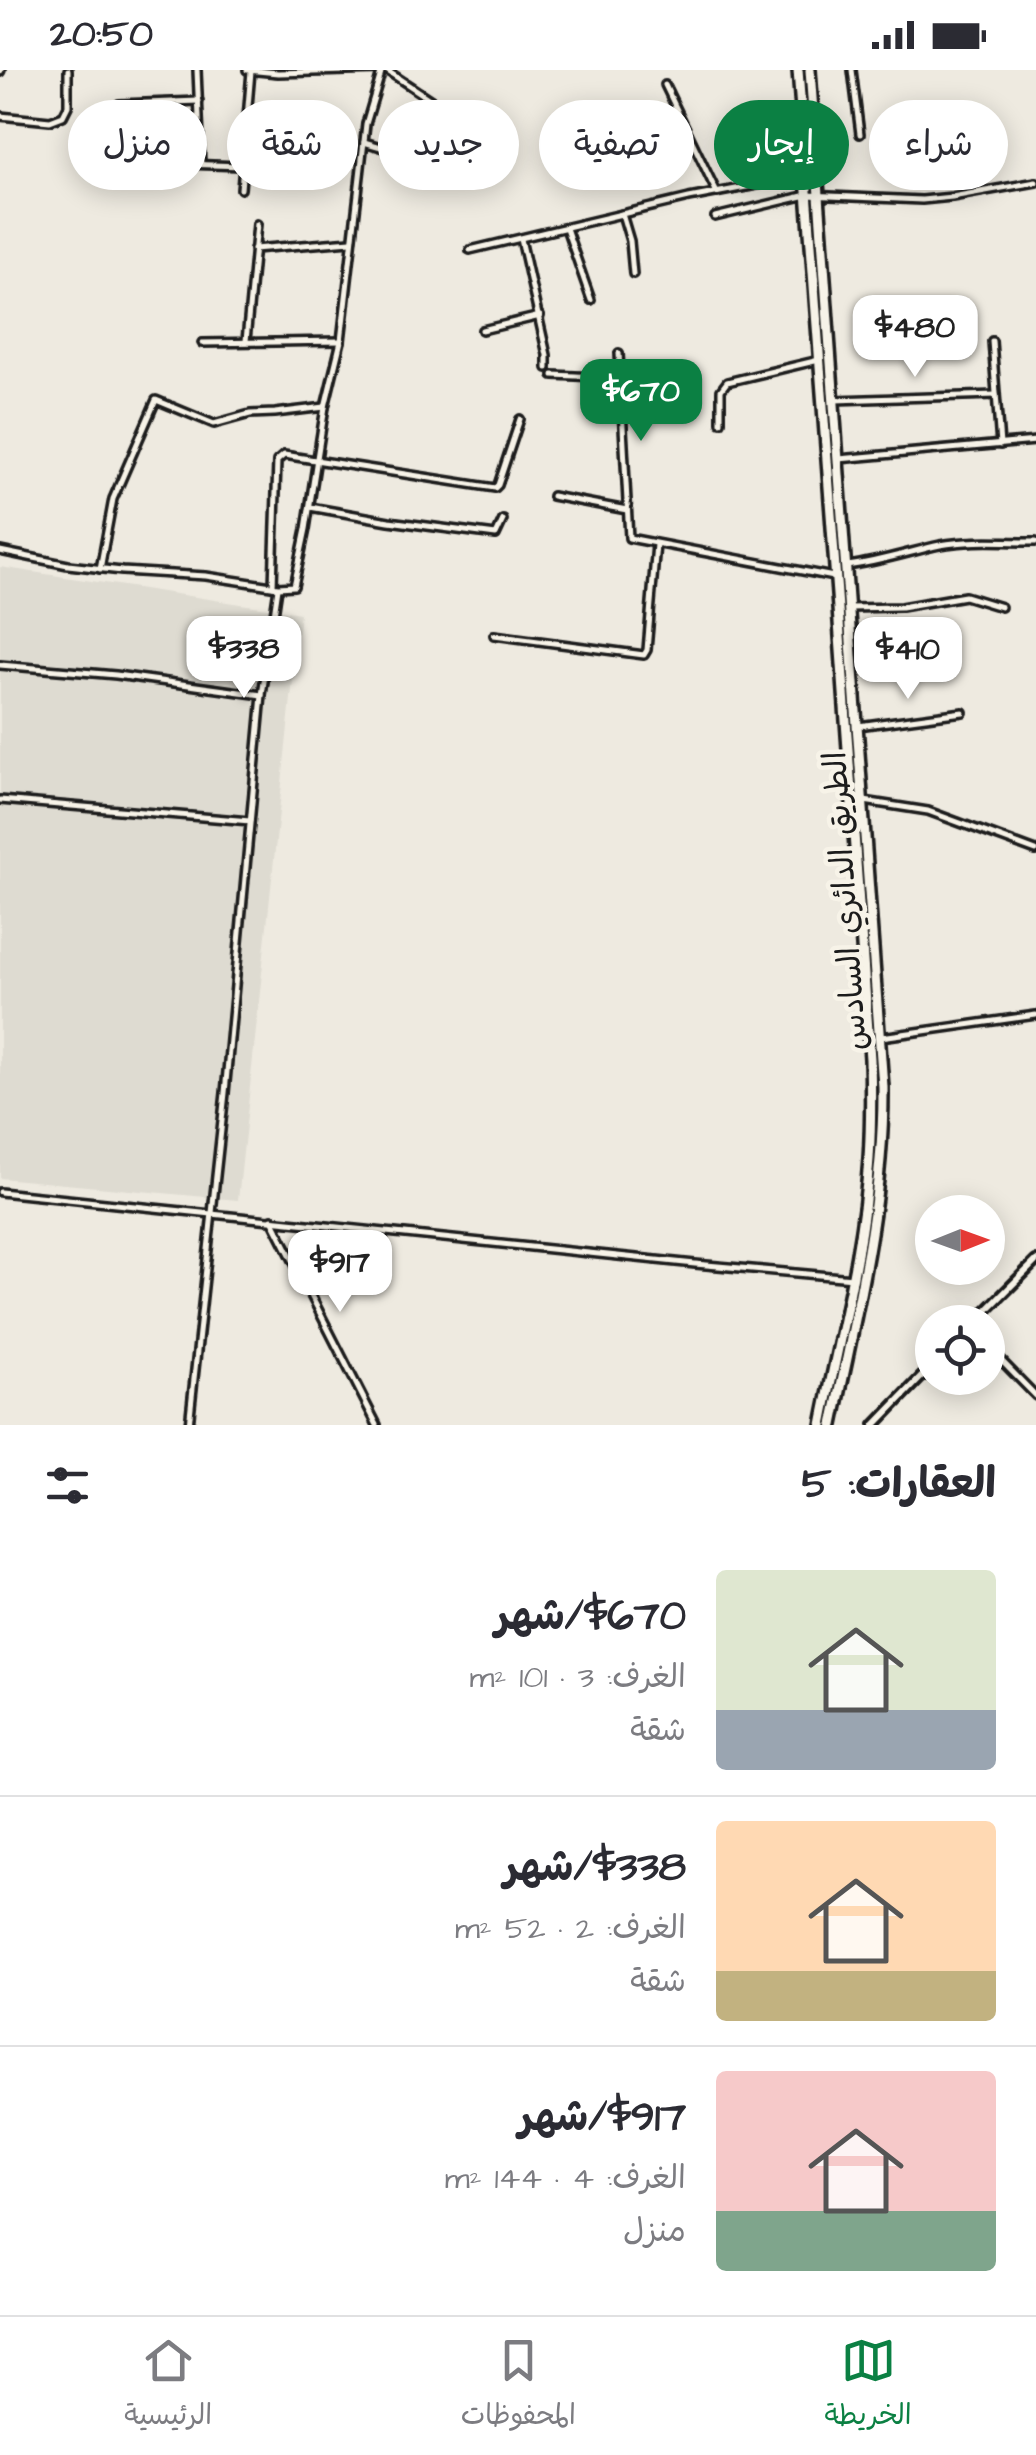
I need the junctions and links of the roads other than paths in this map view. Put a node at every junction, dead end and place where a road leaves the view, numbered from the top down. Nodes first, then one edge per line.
1 (68, 70) edge
2 (197, 70) edge
3 (249, 70) edge
4 (386, 70) edge
5 (798, 70) edge
6 (810, 70) edge
7 (852, 70) edge
8 (665, 84) dead end
9 (198, 100) edge
10 (247, 100) edge
11 (430, 100) edge
12 (800, 100) edge
13 (0, 116) edge
14 (860, 134) dead end
15 (364, 142) junction
16 (378, 146) edge
17 (1036, 182) edge
18 (727, 190) edge
19 (811, 190) edge
20 (716, 192) junction
21 (813, 196) junction
22 (622, 214) junction
23 (715, 217) dead end
24 (256, 224) dead end
25 (566, 228) junction
26 (521, 238) junction
27 (351, 241) junction
28 (254, 249) junction
29 (470, 250) dead end
30 (633, 274) dead end
31 (591, 300) dead end
32 (540, 316) junction
33 (482, 330) dead end
34 (340, 341) junction
35 (992, 341) dead end
36 (202, 342) dead end
37 (246, 342) junction
38 (619, 353) dead end
39 (819, 360) junction
40 (547, 368) dead end
41 (553, 375) dead end
42 (620, 378) junction
43 (996, 395) junction
44 (834, 400) junction
45 (325, 407) junction
46 (520, 419) dead end
47 (721, 422) dead end
48 (1036, 442) edge
49 (1000, 444) junction
50 (839, 459) junction
51 (317, 461) junction
52 (552, 496) dead end
53 (310, 507) junction
54 (627, 510) junction
55 (503, 520) dead end
56 (1036, 542) edge
57 (656, 544) junction
58 (0, 551) edge
59 (846, 553) junction
60 (833, 554) junction
61 (847, 566) junction
62 (100, 569) junction
63 (834, 577) junction
64 (275, 586) junction
65 (1002, 606) dead end
66 (850, 608) junction
67 (494, 636) dead end
68 (0, 664) edge
69 (262, 695) junction
70 (963, 712) dead end
71 (858, 726) junction
72 (0, 800) edge
73 (864, 801) junction
74 (250, 820) junction
75 (1036, 851) edge
76 (1036, 1015) edge
77 (881, 1037) junction
78 (870, 1059) junction
79 (882, 1059) junction
80 (867, 1178) junction
81 (879, 1179) junction
82 (0, 1192) edge
83 (212, 1212) junction
84 (272, 1219) junction
85 (1036, 1261) edge
86 (852, 1278) junction
87 (863, 1280) junction
88 (992, 1305) edge
89 (1005, 1364) edge
90 (915, 1383) edge
91 (1036, 1396) edge
92 (189, 1425) edge
93 (377, 1425) edge
94 (822, 1425) edge
95 (833, 1425) edge
96 (874, 1425) edge

1 - 13 street
2 - 9 street
3 - 10 street
3 - 15 street
4 - 11 street
5 - 12 highway, الطريق الدائري السادس
6 - 21 highway, الطريق الدائري السادس
7 - 14 street
8 - 20 street
15 - 16 street
15 - 27 street
17 - 21 street
18 - 20 street
19 - 21 highway, الطريق الدائري السادس
20 - 22 street
21 - 23 street
21 - 39 highway, الطريق الدائري السادس
21 - 44 highway, الطريق الدائري السادس
22 - 25 street
22 - 30 street
24 - 28 street
25 - 26 street
25 - 31 street
26 - 29 street
26 - 32 street
27 - 28 street
27 - 34 street
28 - 37 street
32 - 33 street
32 - 40 street
34 - 37 street
34 - 45 street
35 - 43 street
36 - 37 street
38 - 42 street
39 - 47 street
39 - 60 highway, الطريق الدائري السادس
41 - 42 street
42 - 54 street
43 - 44 street
43 - 49 street
44 - 50 highway, الطريق الدائري السادس
45 - 51 street
45 - 62 street
46 - 51 street
48 - 49 street
49 - 50 street
50 - 59 highway, الطريق الدائري السادس
51 - 53 street
51 - 64 street
52 - 54 street
53 - 55 street
53 - 64 street
54 - 57 street
56 - 61 street
57 - 63 street
57 - 67 street
58 - 62 street
59 - 60 highway
59 - 61 highway, الطريق الدائري السادس
60 - 63 highway, الطريق الدائري السادس
61 - 66 highway, الطريق الدائري السادس
62 - 64 street
63 - 78 highway, الطريق الدائري السادس
64 - 69 street
65 - 66 street
66 - 71 highway, الطريق الدائري السادس
68 - 69 street
69 - 74 street
70 - 71 street
71 - 73 highway, الطريق الدائري السادس
72 - 74 street
73 - 75 street
73 - 77 highway, الطريق الدائري السادس
74 - 83 street
76 - 77 street
77 - 79 highway, الطريق الدائري السادس
78 - 79 highway
78 - 80 highway, الطريق الدائري السادس
79 - 81 highway, الطريق الدائري السادس
80 - 81 highway
80 - 86 highway, الطريق الدائري السادس
81 - 87 highway, الطريق الدائري السادس
82 - 83 street
83 - 84 street
83 - 92 street
84 - 86 street
84 - 93 street
85 - 88 main road
86 - 87 street
86 - 94 highway, الطريق الدائري السادس
87 - 95 highway, الطريق الدائري السادس
89 - 91 street
90 - 96 main road

